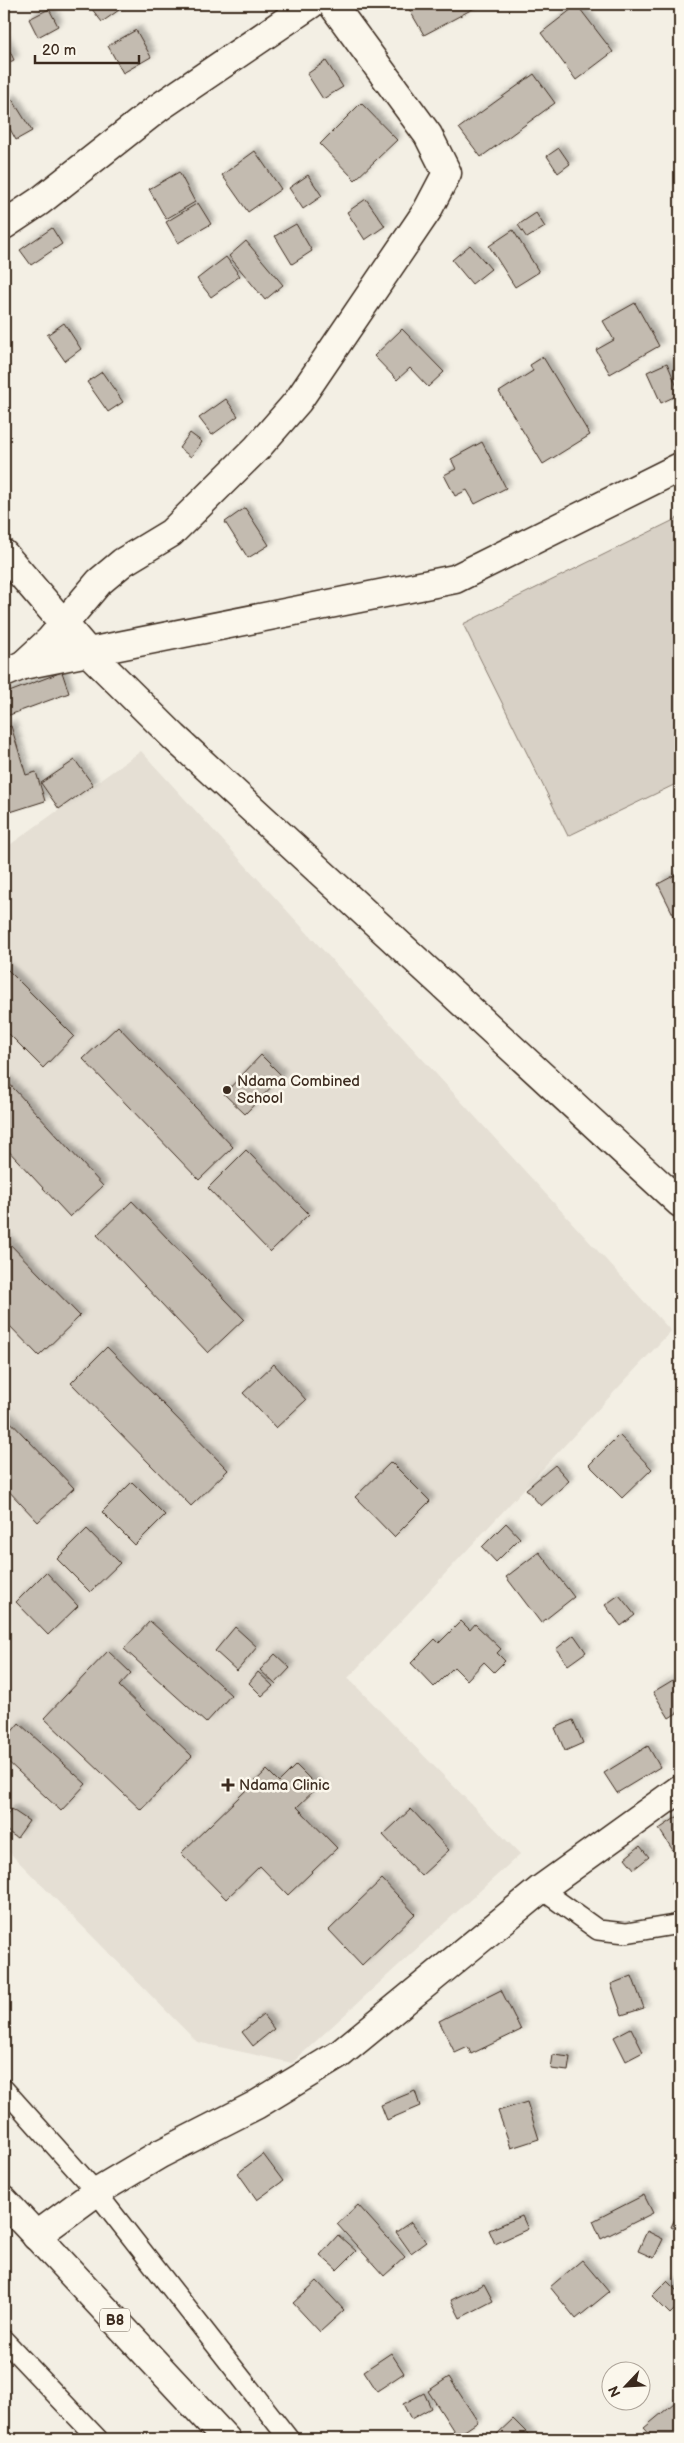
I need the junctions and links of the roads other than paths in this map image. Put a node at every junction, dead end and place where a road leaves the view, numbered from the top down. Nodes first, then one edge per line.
1 (311, 4) edge
2 (332, 4) edge
3 (4, 224) edge
4 (680, 467) edge
5 (4, 554) edge
6 (65, 622) junction
7 (88, 652) junction
8 (14, 669) edge
9 (680, 1203) edge
10 (680, 1789) edge
11 (541, 1889) junction
12 (680, 1924) edge
13 (4, 2090) edge
14 (96, 2192) junction
15 (4, 2201) edge
16 (36, 2236) junction
17 (4, 2340) edge
18 (98, 2439) edge
19 (226, 2439) edge
20 (289, 2439) edge

1 - 3 main road
2 - 6 main road
4 - 7 main road
5 - 6 main road
6 - 7 main road
6 - 8 main road
7 - 8 main road
7 - 9 main road
10 - 11 main road
11 - 12 lane
11 - 14 main road
13 - 14 lane
14 - 16 main road
14 - 20 lane
15 - 16 main road, B8
16 - 19 main road, B8
17 - 18 lane

